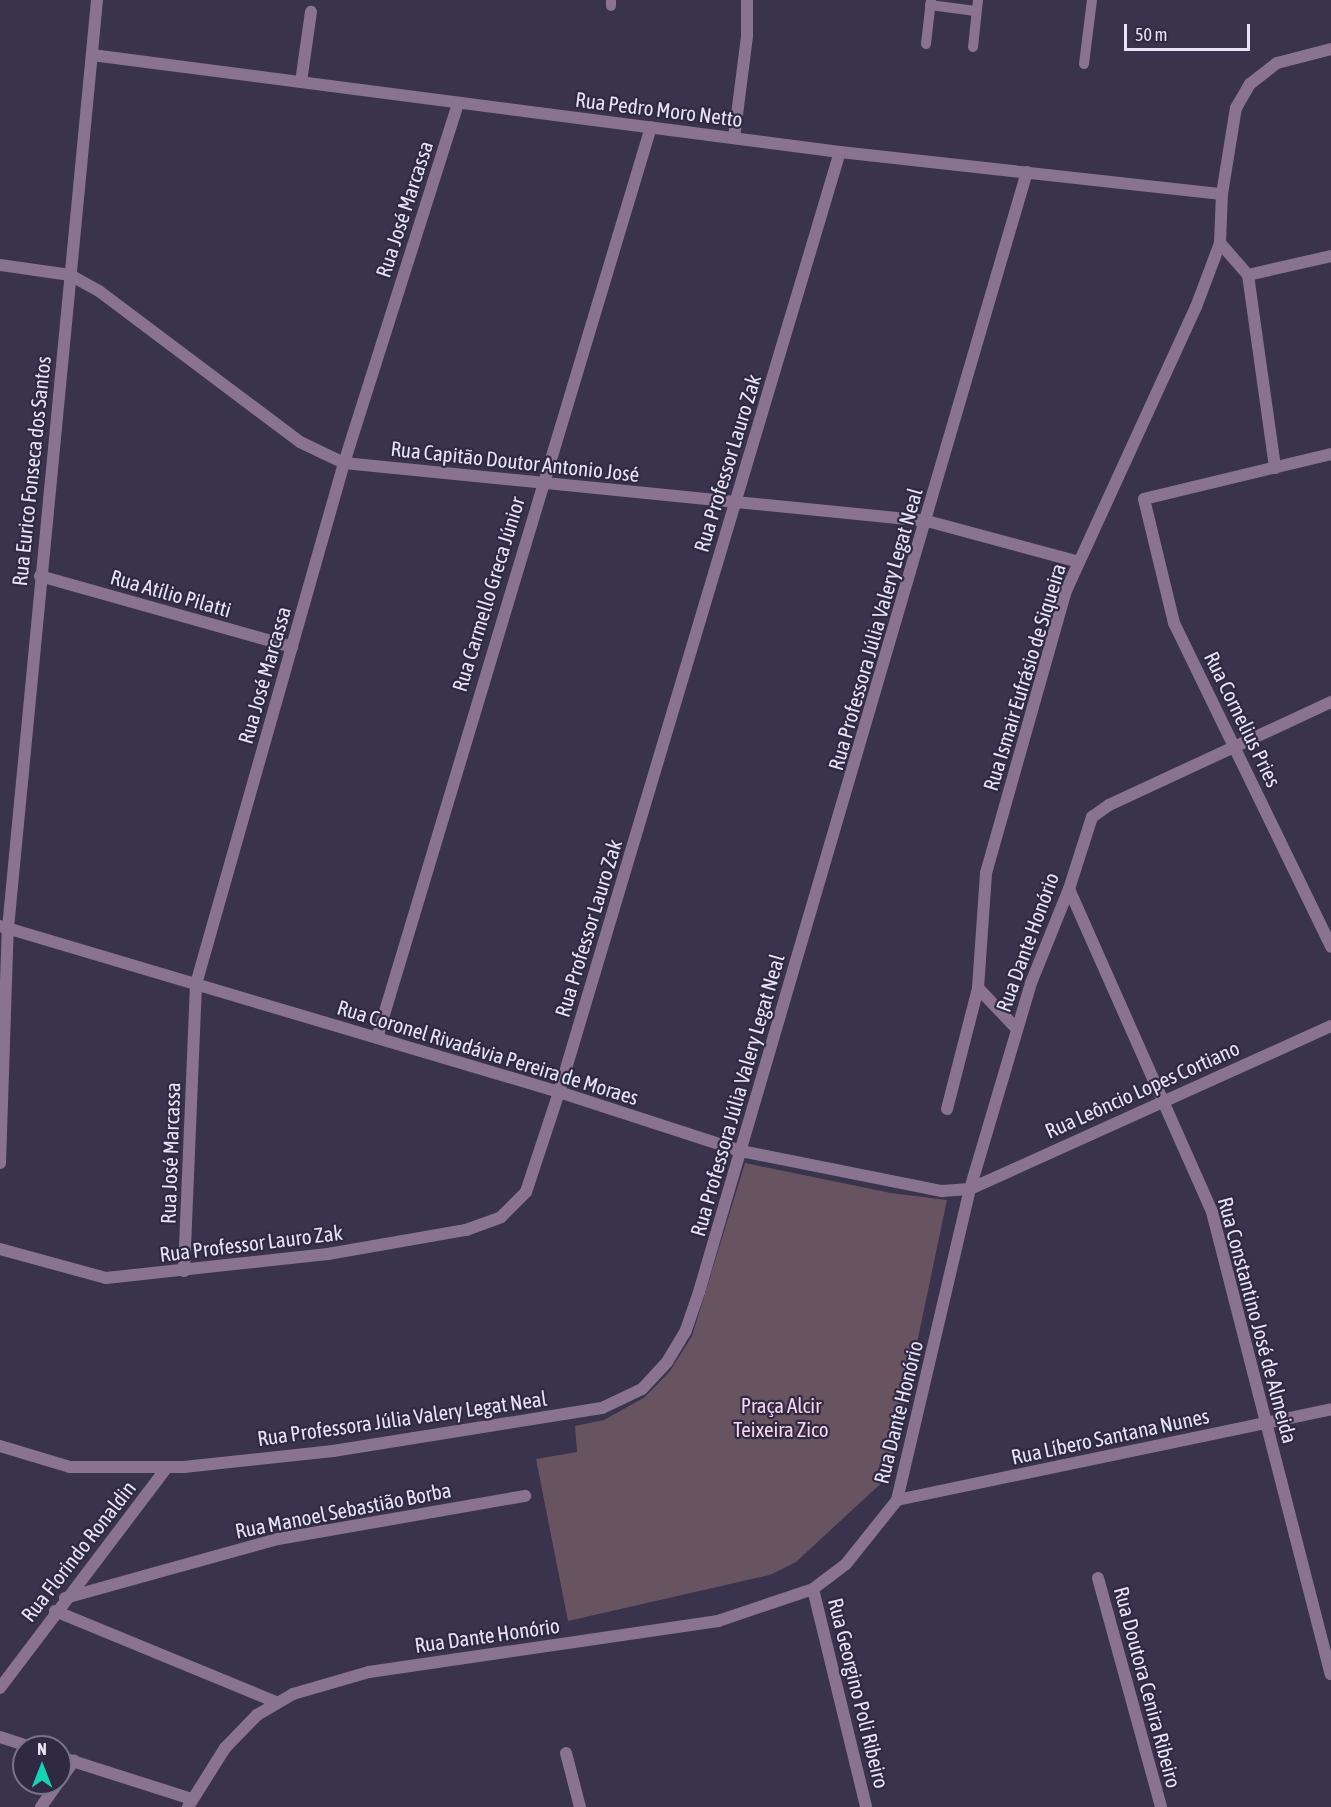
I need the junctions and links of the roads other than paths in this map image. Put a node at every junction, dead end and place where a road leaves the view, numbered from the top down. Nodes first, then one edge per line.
1 (97, 0) edge
2 (747, 0) edge
3 (1092, 0) edge
4 (930, 3) edge
5 (977, 6) edge
6 (311, 12) dead end
7 (926, 44) dead end
8 (973, 47) dead end
9 (1331, 49) edge
10 (92, 55) junction
11 (1084, 64) dead end
12 (301, 82) junction
13 (458, 103) junction
14 (651, 127) junction
15 (734, 138) junction
16 (840, 152) junction
17 (1027, 172) junction
18 (1222, 194) junction
19 (1220, 243) junction
20 (1331, 256) edge
21 (0, 265) edge
22 (70, 275) junction
23 (1248, 275) junction
24 (1331, 454) edge
25 (344, 463) junction
26 (1275, 468) junction
27 (542, 483) junction
28 (735, 502) junction
29 (927, 521) junction
30 (1079, 562) junction
31 (40, 576) junction
32 (292, 647) junction
33 (1331, 702) edge
34 (1235, 746) junction
35 (1070, 889) junction
36 (4, 927) edge
37 (1331, 947) edge
38 (196, 984) junction
39 (978, 988) junction
40 (1012, 1025) junction
41 (1331, 1026) edge
42 (377, 1038) junction
43 (559, 1092) junction
44 (1161, 1101) junction
45 (947, 1109) dead end
46 (741, 1151) junction
47 (0, 1163) edge
48 (970, 1189) junction
49 (0, 1249) edge
50 (184, 1271) junction
51 (1331, 1408) edge
52 (1267, 1423) junction
53 (0, 1446) edge
54 (167, 1467) junction
55 (525, 1496) dead end
56 (897, 1500) junction
57 (1098, 1578) dead end
58 (813, 1588) junction
59 (65, 1598) junction
60 (55, 1611) junction
61 (1331, 1674) edge
62 (0, 1688) edge
63 (276, 1702) junction
64 (566, 1753) dead end
65 (74, 1761) joint
66 (72, 1764) edge
67 (190, 1803) edge
68 (580, 1807) edge
69 (866, 1807) edge
70 (1161, 1807) edge

1 - 10 street, Rua Eurico Fonseca dos Santos
2 - 15 street
3 - 11 lane
4 - 5 lane
4 - 7 lane
5 - 8 lane
6 - 12 street
9 - 18 street, Rua Ismair Eufrásio de Siqueira
10 - 12 street, Rua Pedro Moro Netto
10 - 22 street, Rua Eurico Fonseca dos Santos
12 - 13 street, Rua Pedro Moro Netto
13 - 14 street, Rua Pedro Moro Netto
13 - 25 street, Rua José Marcassa
14 - 15 street, Rua Pedro Moro Netto
14 - 27 street, Rua Carmello Greca Júnior
15 - 16 street, Rua Pedro Moro Netto
16 - 17 street, Rua Pedro Moro Netto
16 - 28 street, Rua Professor Lauro Zak
17 - 18 street, Rua Pedro Moro Netto
17 - 29 street, Rua Professora Júlia Valery Legat Neal
18 - 19 street, Rua Ismair Eufrásio de Siqueira
19 - 23 street
19 - 30 street, Rua Ismair Eufrásio de Siqueira
20 - 23 street
21 - 22 street, Rua Capitão Doutor Antonio José
22 - 25 street, Rua Capitão Doutor Antonio José
22 - 31 street, Rua Eurico Fonseca dos Santos
23 - 26 street
24 - 26 street
25 - 27 street, Rua Capitão Doutor Antonio José
25 - 32 street, Rua José Marcassa
26 - 34 street, Rua Cornelius Pries
27 - 28 street, Rua Capitão Doutor Antonio José
27 - 42 street, Rua Carmello Greca Júnior
28 - 29 street, Rua Capitão Doutor Antonio José
28 - 43 street, Rua Professor Lauro Zak
29 - 30 street, Rua Capitão Doutor Antonio José
29 - 46 street, Rua Professora Júlia Valery Legat Neal
30 - 39 street, Rua Ismair Eufrásio de Siqueira
31 - 32 street, Rua Atílio Pilatti
31 - 36 street, Rua Eurico Fonseca dos Santos
32 - 38 street, Rua José Marcassa
33 - 34 street
34 - 35 street, Rua Dante Honório
34 - 37 street, Rua Cornelius Pries
35 - 40 street, Rua Dante Honório
35 - 44 street, Rua Constantino José de Almeida
36 - 38 street, Rua Coronel Rivadávia Pereira de Moraes
36 - 47 street, Rua Eurico Fonseca dos Santos
38 - 42 street, Rua Coronel Rivadávia Pereira de Moraes
38 - 50 street, Rua José Marcassa
39 - 40 street
39 - 45 street, Rua Ismair Eufrásio de Siqueira
40 - 48 street, Rua Dante Honório
41 - 44 street, Rua Leôncio Lopes Cortiano
42 - 43 street, Rua Coronel Rivadávia Pereira de Moraes
43 - 46 street, Rua Coronel Rivadávia Pereira de Moraes
43 - 50 street, Rua Professor Lauro Zak
44 - 48 street, Rua Leôncio Lopes Cortiano
44 - 52 street, Rua Constantino José de Almeida
46 - 48 street, Rua Coronel Rivadávia Pereira de Moraes
46 - 54 street, Rua Professora Júlia Valery Legat Neal
48 - 56 street, Rua Dante Honório
49 - 50 street, Rua Professor Lauro Zak
51 - 52 street, Rua Líbero Santana Nunes
52 - 56 street, Rua Líbero Santana Nunes
52 - 61 street, Rua Constantino José de Almeida
53 - 54 street, Rua Professora Júlia Valery Legat Neal
54 - 59 street, Rua Florindo Ronaldin
55 - 59 street, Rua Manoel Sebastião Borba
56 - 58 street, Rua Dante Honório
57 - 70 street, Rua Doutora Cenira Ribeiro
58 - 63 street, Rua Dante Honório
58 - 69 street, Rua Georgino Poli Ribeiro
59 - 60 street, Rua Florindo Ronaldin
60 - 62 street, Rua Florindo Ronaldin
60 - 63 street
63 - 67 street, Rua Dante Honório
64 - 68 street
65 - 66 street
65 - 67 street

